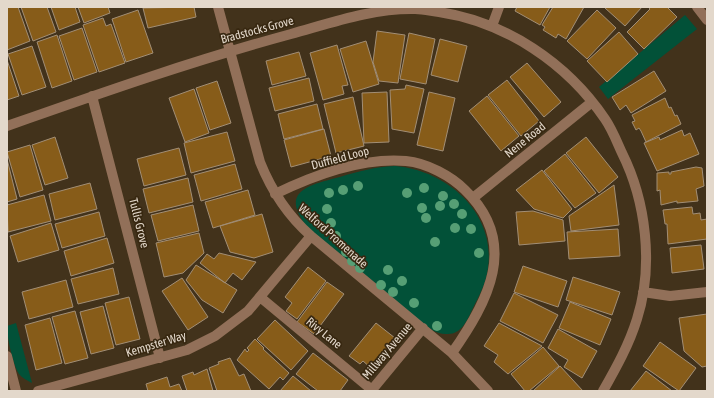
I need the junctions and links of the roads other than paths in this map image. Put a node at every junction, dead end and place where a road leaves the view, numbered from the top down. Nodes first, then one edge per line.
1 (218, 7) edge
2 (499, 7) edge
3 (697, 7) edge
4 (707, 20) edge
5 (492, 26) junction
6 (231, 50) junction
7 (92, 96) junction
8 (592, 102) junction
9 (7, 126) edge
10 (275, 194) junction
11 (473, 198) junction
12 (311, 236) junction
13 (644, 292) junction
14 (707, 292) edge
15 (260, 297) junction
16 (423, 328) junction
17 (452, 353) junction
18 (7, 356) edge
19 (160, 358) junction
20 (371, 390) edge
21 (16, 391) edge
22 (38, 391) edge
23 (488, 391) edge
24 (603, 391) edge

1 - 6 street, Welford Promenade
2 - 5 street
3 - 4 street
5 - 6 street, Bradstocks Grove
5 - 8 street, Bradstocks Grove
6 - 7 street, Bradstocks Grove
6 - 10 street, Welford Promenade
7 - 9 street, Bradstocks Grove
7 - 19 street, Tullis Grove
8 - 11 street, Nene Road
8 - 13 street, Bradstocks Grove
10 - 11 street, Duffield Loop
10 - 12 street, Welford Promenade
11 - 17 street, Duffield Loop
12 - 15 street, Kempster Way
12 - 16 street, Welford Promenade
13 - 14 street
13 - 24 street, Bradstocks Grove
15 - 19 street, Kempster Way
15 - 20 street, Rivy Lane
16 - 17 street, Welford Promenade
16 - 20 street, Millway Avenue
17 - 23 street, Welford Promenade
18 - 21 street
19 - 22 street, Kempster Way

